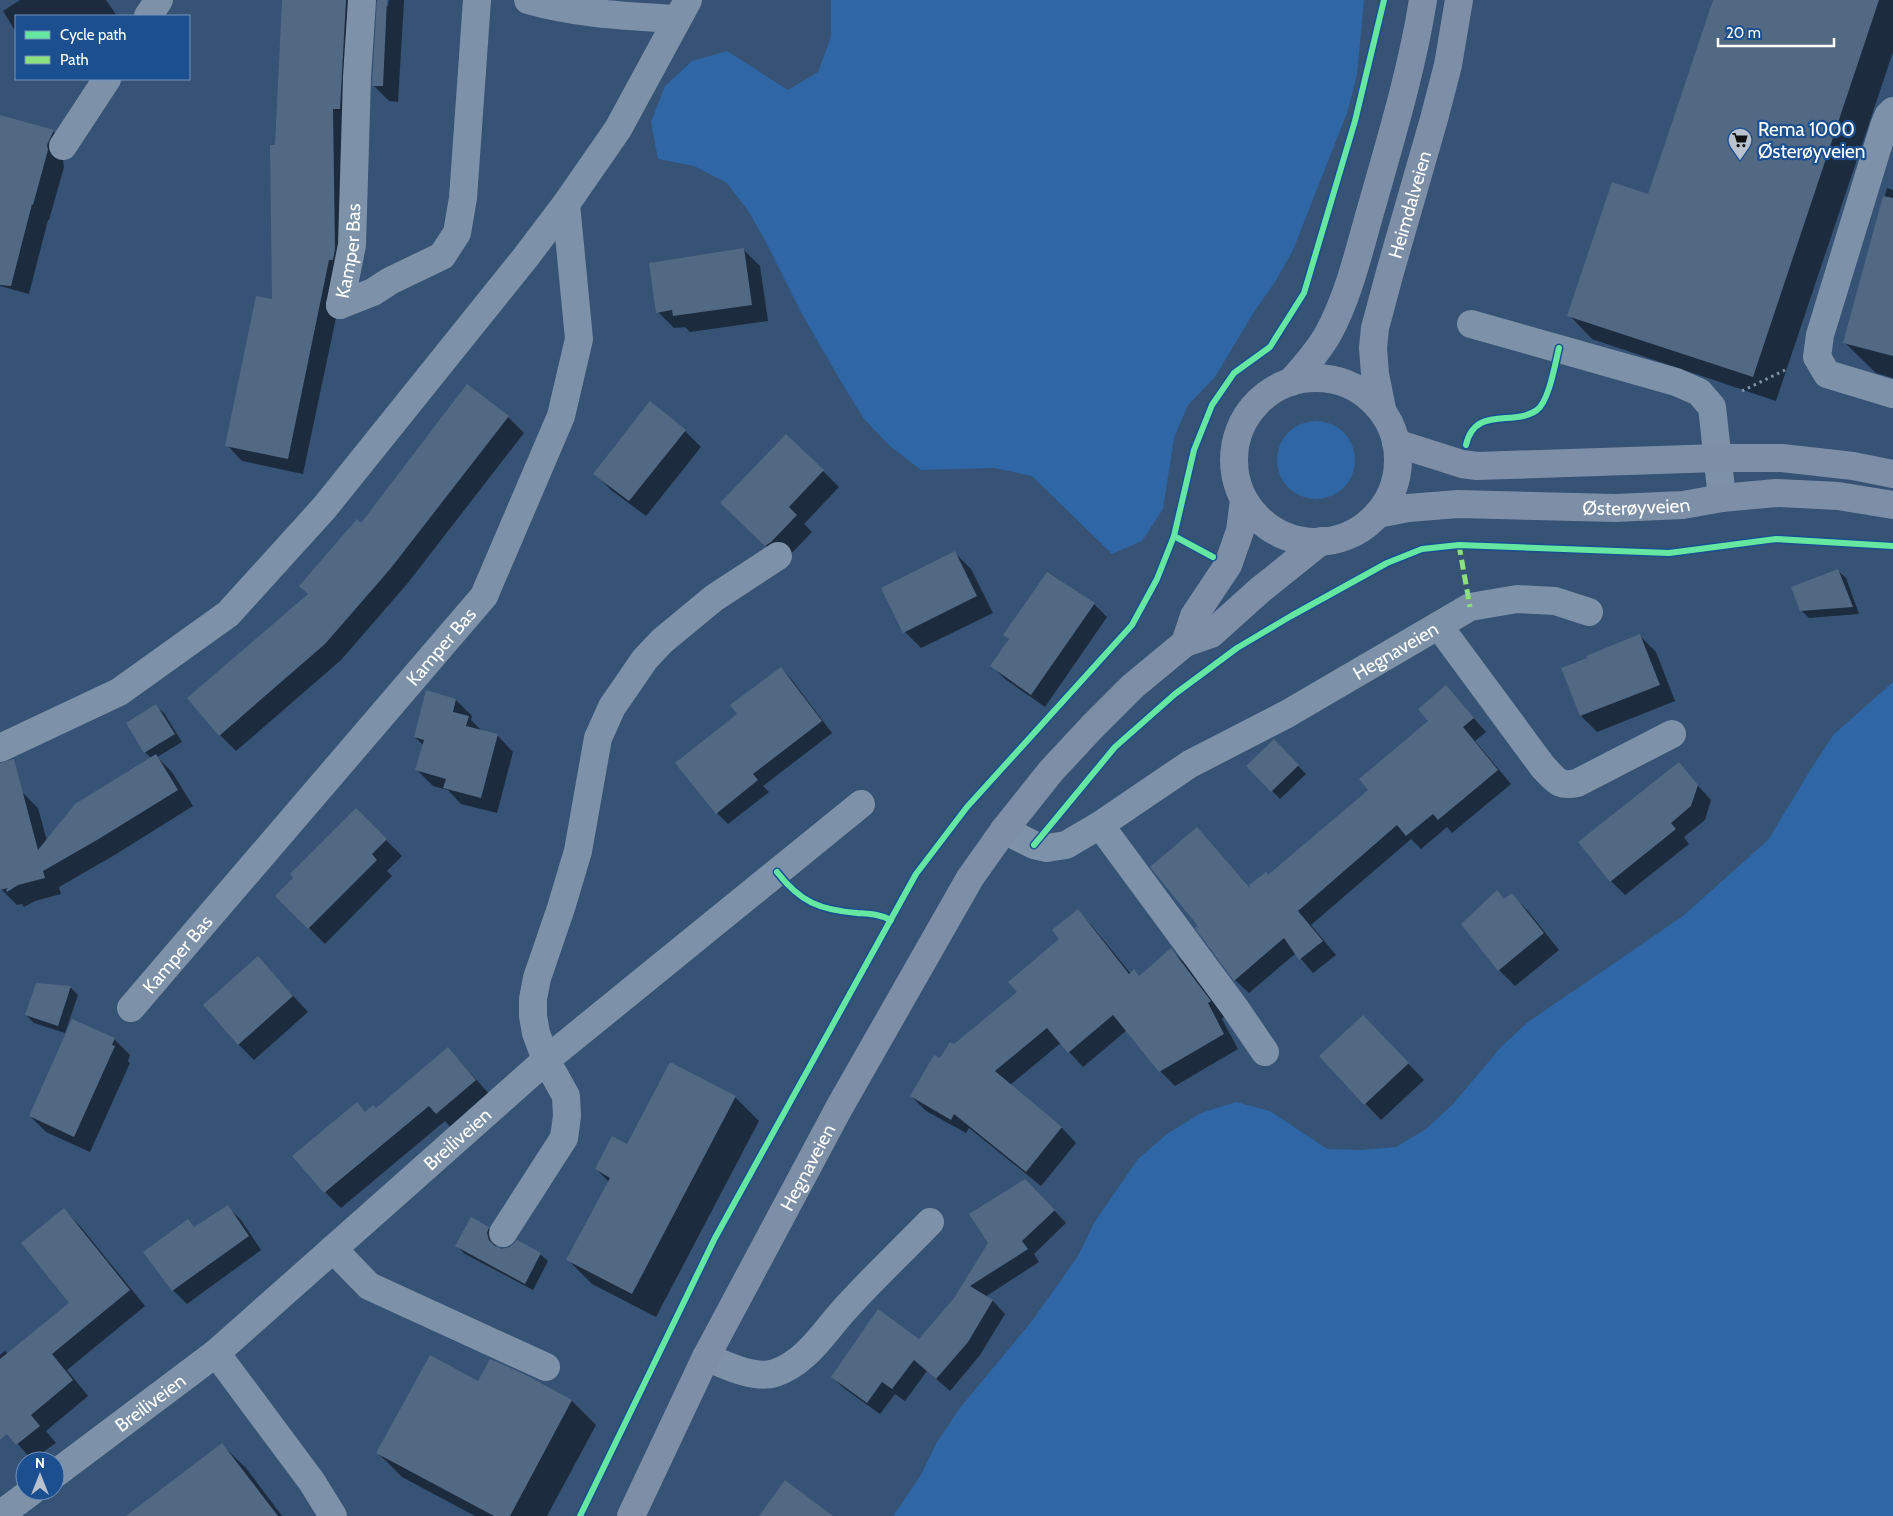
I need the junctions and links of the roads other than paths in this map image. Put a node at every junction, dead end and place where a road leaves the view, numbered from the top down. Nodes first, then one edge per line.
1 (159, 0) edge
2 (362, 0) edge
3 (477, 0) edge
4 (528, 0) edge
5 (1423, 0) edge
6 (1459, 0) edge
7 (682, 10) edge
8 (149, 15) edge
9 (106, 80) edge
10 (1893, 111) edge
11 (63, 146) dead end
12 (566, 204) junction
13 (1471, 324) dead end
14 (1290, 382) junction
15 (1893, 394) edge
16 (1382, 409) junction
17 (1396, 443) junction
18 (1718, 458) junction
19 (1893, 474) edge
20 (1722, 498) junction
21 (1244, 500) junction
22 (1893, 505) edge
23 (1378, 514) junction
24 (1321, 541) junction
25 (778, 556) dead end
26 (1589, 612) dead end
27 (1439, 626) junction
28 (1185, 643) junction
29 (1672, 734) dead end
30 (0, 748) edge
31 (861, 804) dead end
32 (1100, 825) junction
33 (1004, 830) junction
34 (131, 1008) dead end
35 (1265, 1052) dead end
36 (546, 1060) junction
37 (930, 1222) dead end
38 (503, 1232) dead end
39 (333, 1249) junction
40 (216, 1353) junction
41 (706, 1357) junction
42 (546, 1367) dead end
43 (65, 1466) edge
44 (19, 1501) edge
45 (0, 1515) edge
46 (333, 1516) edge
47 (631, 1516) edge

1 - 8 street
2 - 3 street, Kamper Bas
4 - 7 street
5 - 14 main road, Heimdalveien
6 - 16 main road, Heimdalveien
7 - 12 street
9 - 11 street
10 - 15 street
12 - 30 street
12 - 34 street, Kamper Bas
13 - 18 street
14 - 16 main road
14 - 21 main road
16 - 17 main road
17 - 18 main road
17 - 23 main road
18 - 19 main road
18 - 20 street
20 - 22 main road, Østerøyveien
20 - 23 main road, Østerøyveien
21 - 24 main road
21 - 28 main road
23 - 24 main road
24 - 28 main road, Hegnaveien
25 - 36 street
26 - 27 street
27 - 29 street, Hegnaveien
27 - 32 street, Hegnaveien
28 - 33 main road, Hegnaveien
31 - 36 street, Breiliveien
32 - 33 street, Hegnaveien
32 - 35 street
33 - 41 main road, Hegnaveien
36 - 38 street
36 - 39 street, Breiliveien
37 - 41 street
39 - 40 street, Breiliveien
39 - 42 street
40 - 43 street, Breiliveien
40 - 46 street
41 - 47 main road, Hegnaveien
44 - 45 street

